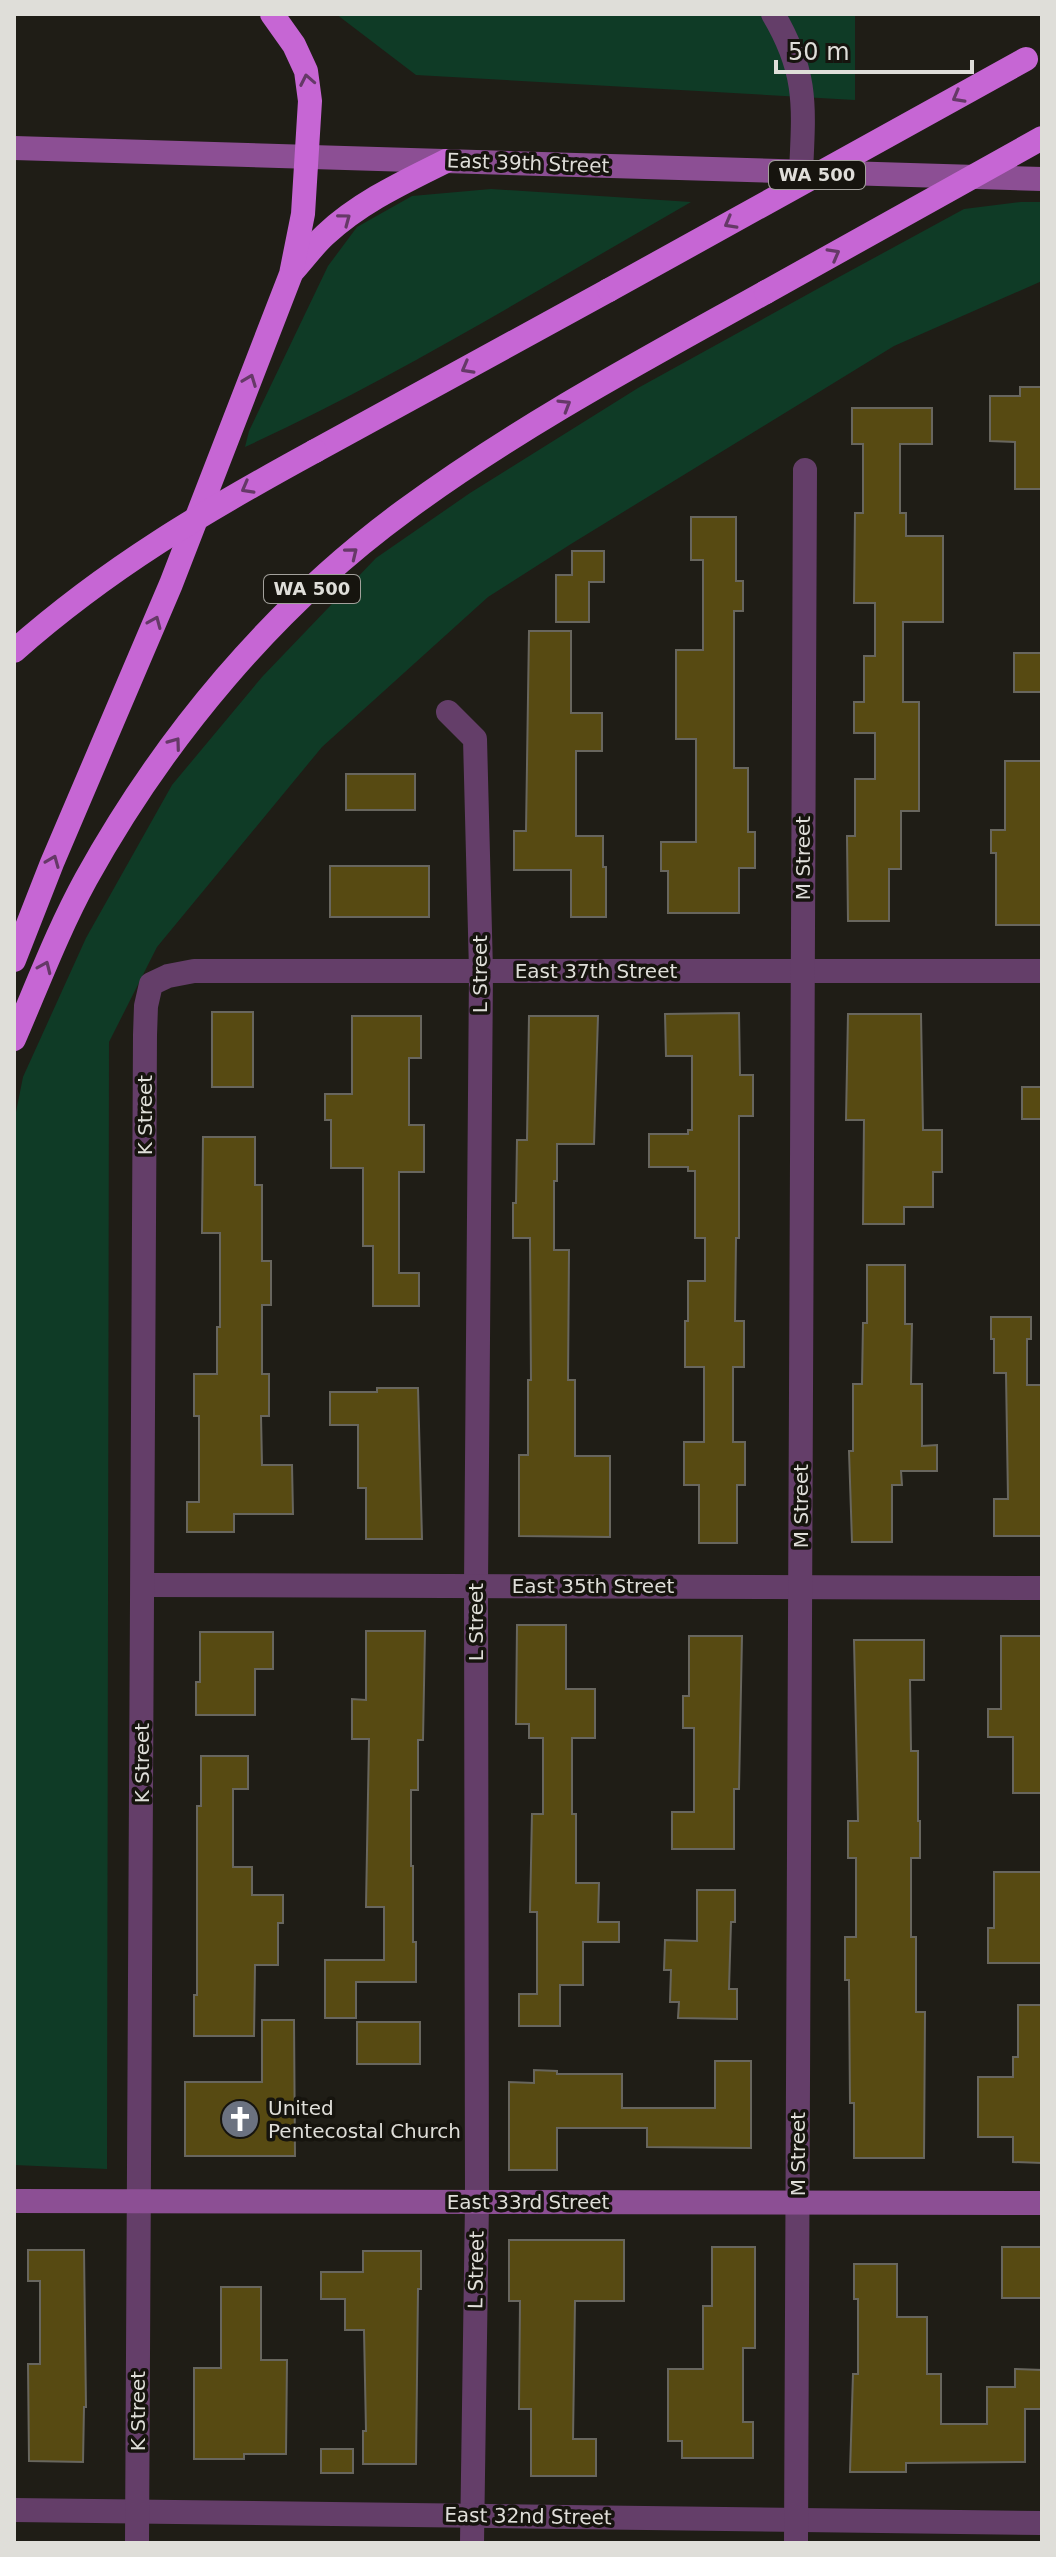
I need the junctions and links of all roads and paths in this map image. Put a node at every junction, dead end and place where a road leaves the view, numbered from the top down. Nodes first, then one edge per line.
1 (272, 14) edge
2 (773, 14) edge
3 (1034, 55) edge
4 (1042, 138) edge
5 (14, 148) edge
6 (308, 156) junction
7 (446, 161) junction
8 (801, 172) junction
9 (1042, 179) edge
10 (291, 274) junction
11 (805, 470) dead end
12 (14, 651) edge
13 (448, 712) dead end
14 (14, 960) edge
15 (481, 971) junction
16 (803, 971) junction
17 (1042, 971) edge
18 (151, 984) joint
19 (14, 1039) edge
20 (144, 1585) junction
21 (476, 1586) junction
22 (801, 1587) junction
23 (1042, 1588) edge
24 (14, 2201) edge
25 (139, 2202) junction
26 (477, 2202) junction
27 (798, 2203) junction
28 (1042, 2203) edge
29 (14, 2510) edge
30 (137, 2512) junction
31 (472, 2516) junction
32 (1042, 2523) edge
33 (796, 2531) edge
34 (137, 2543) edge
35 (472, 2543) edge

6 -> 1 highway
2 - 8 street
3 -> 12 highway, WA 500, bridge
19 -> 4 highway, WA 500, bridge
5 - 6 main road, East 39th Street
6 - 7 main road, East 39th Street
6 - 10 highway
7 - 8 main road, East 39th Street
10 -> 7 highway
8 - 9 main road, East 39th Street
14 -> 10 highway
11 - 16 street, M Street
13 - 15 street, L Street
15 - 16 street, East 37th Street
15 - 18 street, East 37th Street
15 - 21 street, L Street
16 - 17 street, East 37th Street
16 - 22 street, M Street
18 - 20 street, K Street
20 - 21 street, East 35th Street
20 - 25 street, K Street
21 - 22 street, East 35th Street
21 - 26 street, L Street
22 - 23 street, East 35th Street
22 - 27 street, M Street
24 - 25 main road, East 33rd Street
25 - 26 main road, East 33rd Street
25 - 30 street, K Street
26 - 27 main road, East 33rd Street
26 - 31 street, L Street
27 - 28 main road, East 33rd Street
27 - 33 street, M Street
29 - 30 street, East 32nd Street
30 - 31 street, East 32nd Street
30 - 34 street, K Street
31 - 33 street, East 32nd Street
31 - 35 street, L Street
32 - 33 street, East 32nd Street

